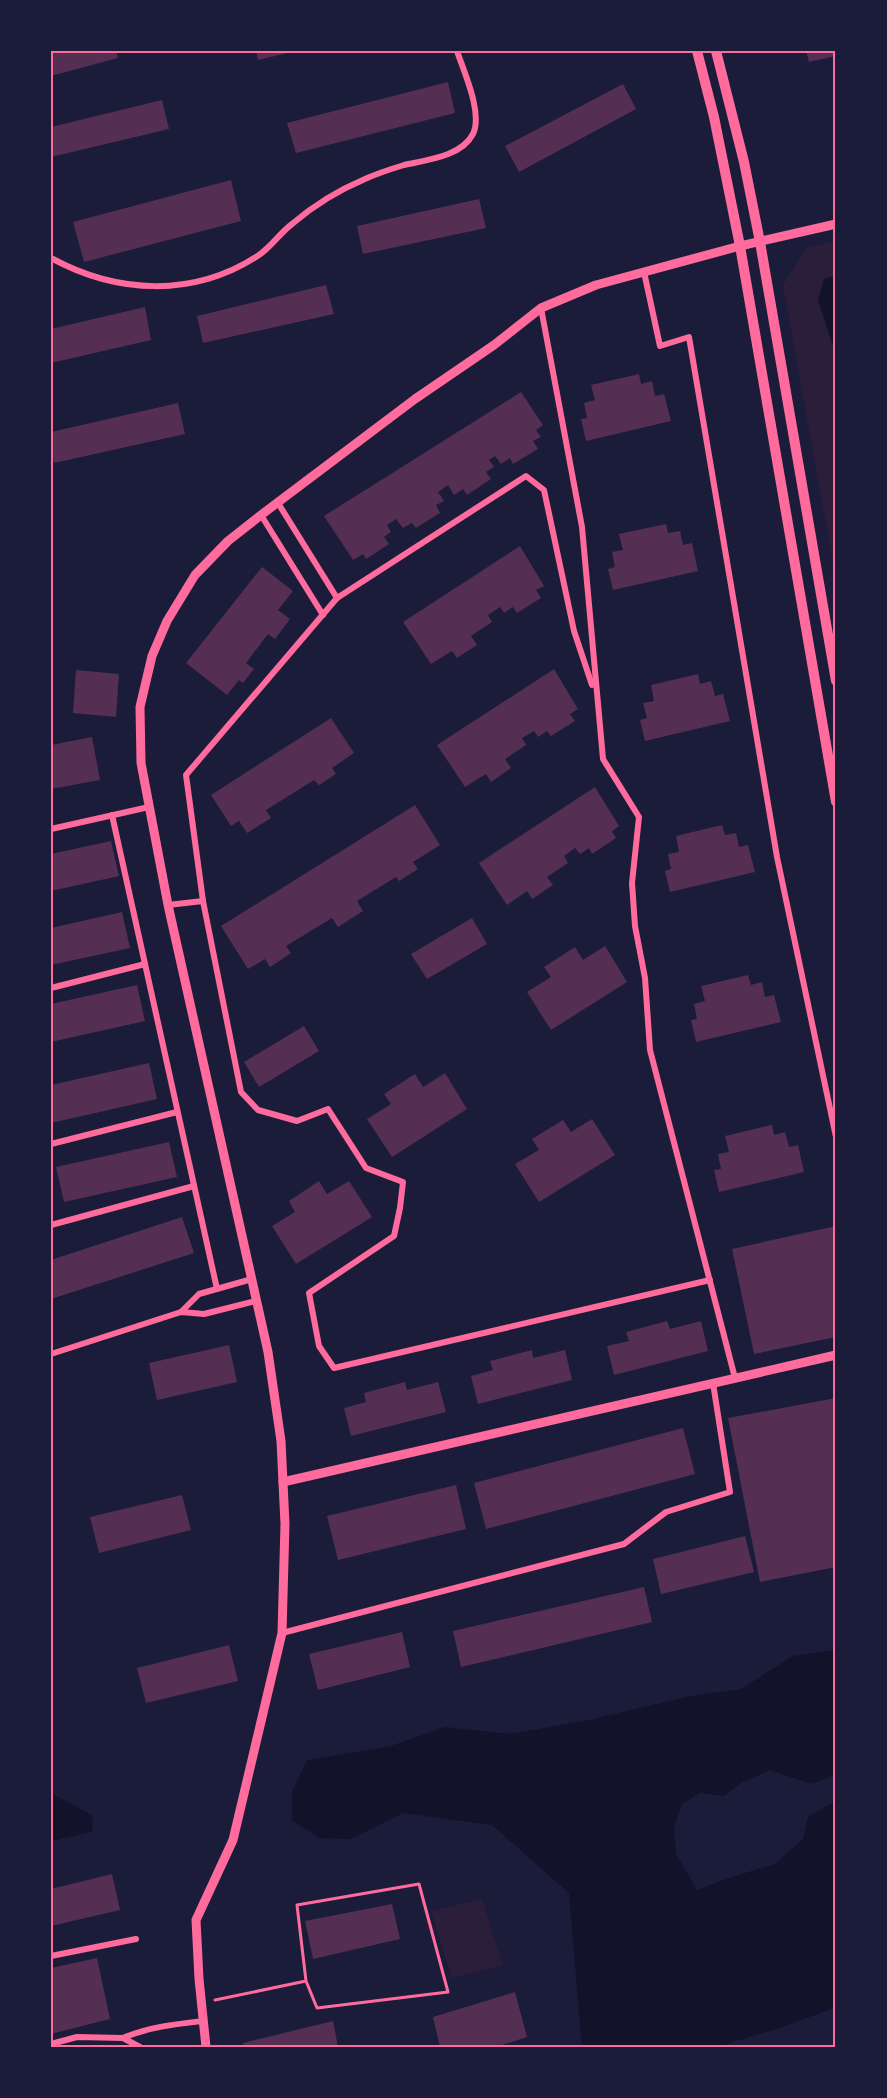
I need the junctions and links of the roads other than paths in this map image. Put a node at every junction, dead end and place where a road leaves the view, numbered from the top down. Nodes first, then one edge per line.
1 (457, 51) edge
2 (697, 51) edge
3 (716, 51) edge
4 (836, 224) edge
5 (760, 242) junction
6 (740, 246) junction
7 (51, 258) edge
8 (644, 272) junction
9 (541, 309) junction
10 (278, 503) junction
11 (261, 514) junction
12 (337, 598) junction
13 (323, 615) junction
14 (836, 681) edge
15 (596, 694) junction
16 (836, 802) edge
17 (149, 807) junction
18 (112, 815) junction
19 (51, 829) edge
20 (203, 901) junction
21 (168, 905) junction
22 (145, 964) junction
23 (51, 988) edge
24 (177, 1112) junction
25 (836, 1137) edge
26 (51, 1144) edge
27 (194, 1186) junction
28 (51, 1225) edge
29 (252, 1280) junction
30 (710, 1280) junction
31 (217, 1289) junction
32 (256, 1301) junction
33 (181, 1312) junction
34 (51, 1354) edge
35 (836, 1355) edge
36 (735, 1378) junction
37 (713, 1383) junction
38 (283, 1482) junction
39 (282, 1633) junction
40 (136, 1939) dead end
41 (51, 1956) edge
42 (203, 2021) junction
43 (123, 2038) junction
44 (51, 2044) edge
45 (140, 2047) edge
46 (206, 2047) edge

1 - 7 street
2 - 6 main road
3 - 5 main road
4 - 5 street
5 - 6 street
5 - 14 main road
6 - 8 street
6 - 16 main road
8 - 9 street
8 - 25 street
9 - 10 street
9 - 15 street
10 - 11 street
10 - 12 street
11 - 13 street
11 - 17 street
12 - 13 street
12 - 15 street
13 - 20 street
15 - 30 street
17 - 18 street
17 - 21 street
18 - 19 street
18 - 22 street
20 - 21 street
20 - 30 street
21 - 29 street
22 - 23 street
22 - 24 street
24 - 26 street
24 - 27 street
27 - 28 street
27 - 31 street
29 - 31 street
29 - 32 street
30 - 36 street
31 - 33 street
32 - 33 street
32 - 38 street
33 - 34 street
35 - 36 street
36 - 37 street
37 - 38 street
37 - 39 street
38 - 39 street
39 - 42 street
40 - 41 street
42 - 43 street
42 - 46 street
43 - 44 street
43 - 45 street

